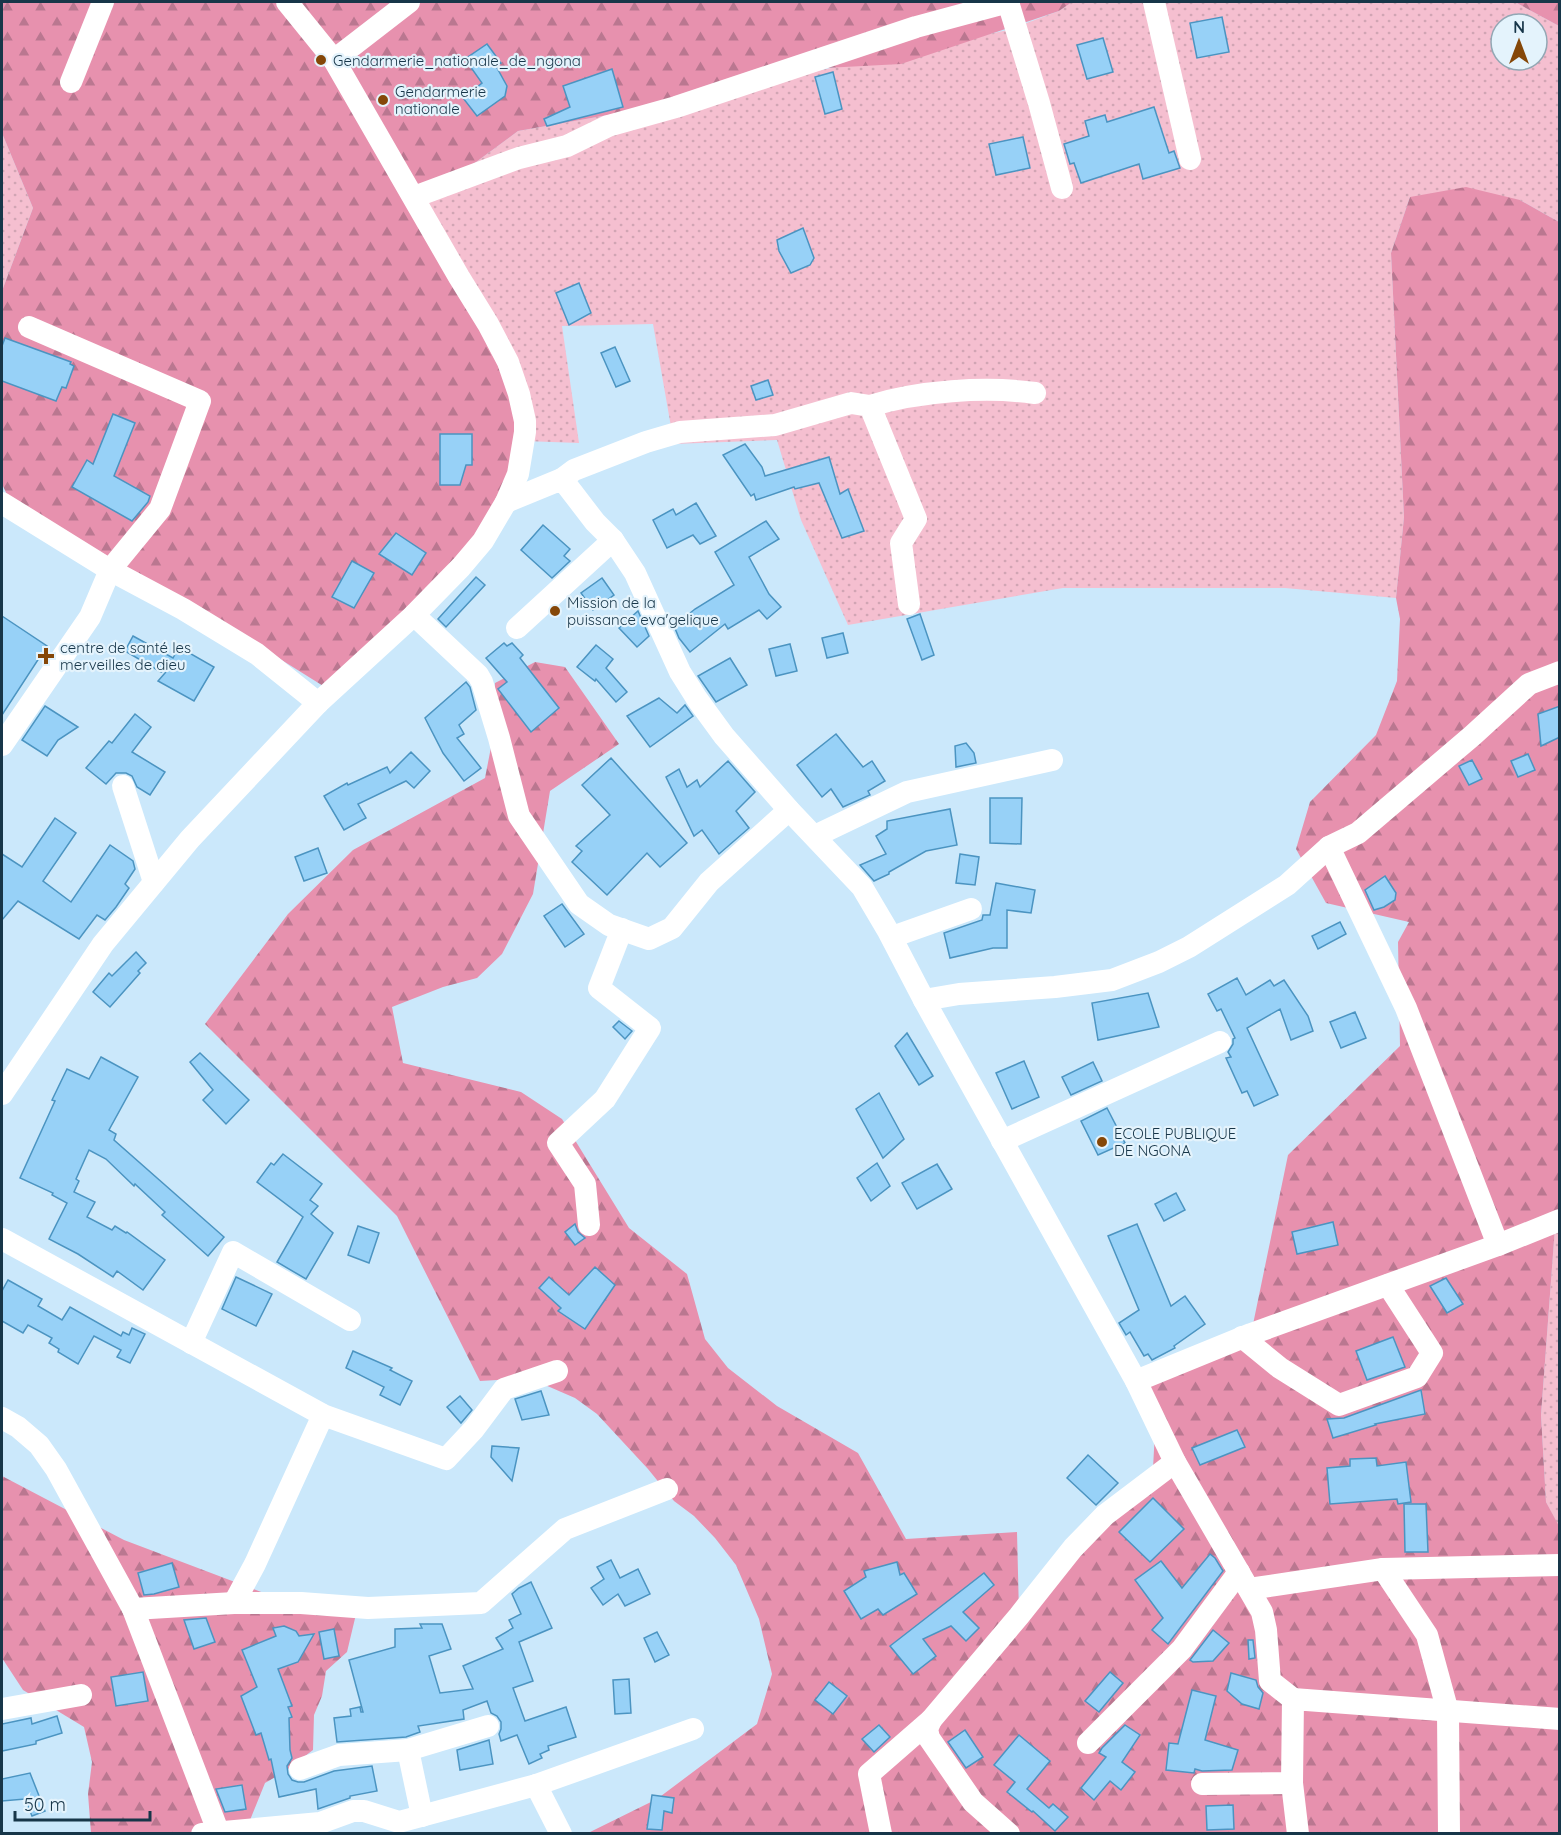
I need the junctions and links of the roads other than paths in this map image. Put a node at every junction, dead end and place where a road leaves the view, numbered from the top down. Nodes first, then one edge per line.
1 (104, 2) edge
2 (287, 2) edge
3 (409, 2) edge
4 (1008, 2) edge
5 (1154, 2) edge
6 (334, 60) junction
7 (71, 82) dead end
8 (1190, 159) dead end
9 (1062, 189) dead end
10 (414, 197) junction
11 (29, 327) dead end
12 (1035, 393) dead end
13 (870, 406) junction
14 (562, 479) junction
15 (506, 502) junction
16 (2, 503) edge
17 (614, 540) junction
18 (110, 570) junction
19 (909, 604) dead end
20 (414, 615) junction
21 (517, 628) dead end
22 (1560, 672) edge
23 (318, 703) junction
24 (6, 730) edge
25 (1052, 760) dead end
26 (123, 786) dead end
27 (789, 810) junction
28 (815, 836) junction
29 (1329, 847) junction
30 (154, 882) junction
31 (971, 909) dead end
32 (622, 929) junction
33 (892, 938) junction
34 (924, 1000) junction
35 (1220, 1042) dead end
36 (8, 1068) edge
37 (2, 1094) edge
38 (1002, 1141) junction
39 (1560, 1220) edge
40 (589, 1225) dead end
41 (2, 1239) edge
42 (1498, 1245) junction
43 (1388, 1285) junction
44 (350, 1320) dead end
45 (1242, 1337) junction
46 (191, 1343) junction
47 (557, 1371) dead end
48 (1136, 1381) junction
49 (323, 1415) junction
50 (2, 1418) edge
51 (1175, 1462) junction
52 (667, 1489) dead end
53 (1560, 1565) edge
54 (1383, 1569) junction
55 (1244, 1581) junction
56 (234, 1604) junction
57 (133, 1609) junction
58 (81, 1695) dead end
59 (1293, 1699) junction
60 (2, 1709) edge
61 (1448, 1712) junction
62 (1560, 1719) edge
63 (931, 1720) junction
64 (488, 1726) dead end
65 (693, 1729) dead end
66 (1088, 1743) dead end
67 (408, 1750) junction
68 (300, 1769) dead end
69 (1292, 1783) junction
70 (1202, 1784) dead end
71 (536, 1785) junction
72 (422, 1816) junction
73 (322, 1828) edge
74 (210, 1832) edge
75 (561, 1833) edge
76 (881, 1833) edge
77 (1009, 1833) edge
78 (1298, 1833) edge
79 (1449, 1833) edge

1 - 7 street
2 - 6 street
3 - 6 street
4 - 9 street
4 - 10 street
5 - 8 street
6 - 10 street
10 - 15 street
11 - 18 street
12 - 13 street
13 - 14 street
13 - 19 street
14 - 15 street
14 - 17 street
15 - 20 street
16 - 18 street
17 - 21 street
17 - 27 street
18 - 23 street
18 - 24 street
20 - 23 street
20 - 32 street
22 - 29 street
23 - 30 street
25 - 28 street
26 - 30 street
27 - 28 street
27 - 32 street
28 - 33 street
29 - 34 street
29 - 42 street
30 - 36 street
31 - 33 street
32 - 40 street
33 - 34 street
34 - 38 street
35 - 38 street
36 - 37 street
38 - 48 street
39 - 42 street
41 - 46 street
42 - 43 street
43 - 45 street
43 - 45 street
44 - 46 street
45 - 48 street
46 - 49 street
47 - 49 street
48 - 51 street
49 - 56 street
50 - 57 street
51 - 55 street
51 - 63 street
52 - 56 street
53 - 54 street
54 - 55 street
54 - 61 street
55 - 59 street
55 - 66 street
56 - 57 street
57 - 74 street
58 - 60 street
59 - 61 street
59 - 69 street
61 - 62 street
61 - 79 street
63 - 76 street
63 - 77 street
64 - 67 street
65 - 71 street
67 - 68 street
67 - 72 street
69 - 70 street
69 - 78 street
71 - 72 street
71 - 75 street
72 - 73 street
73 - 74 street

